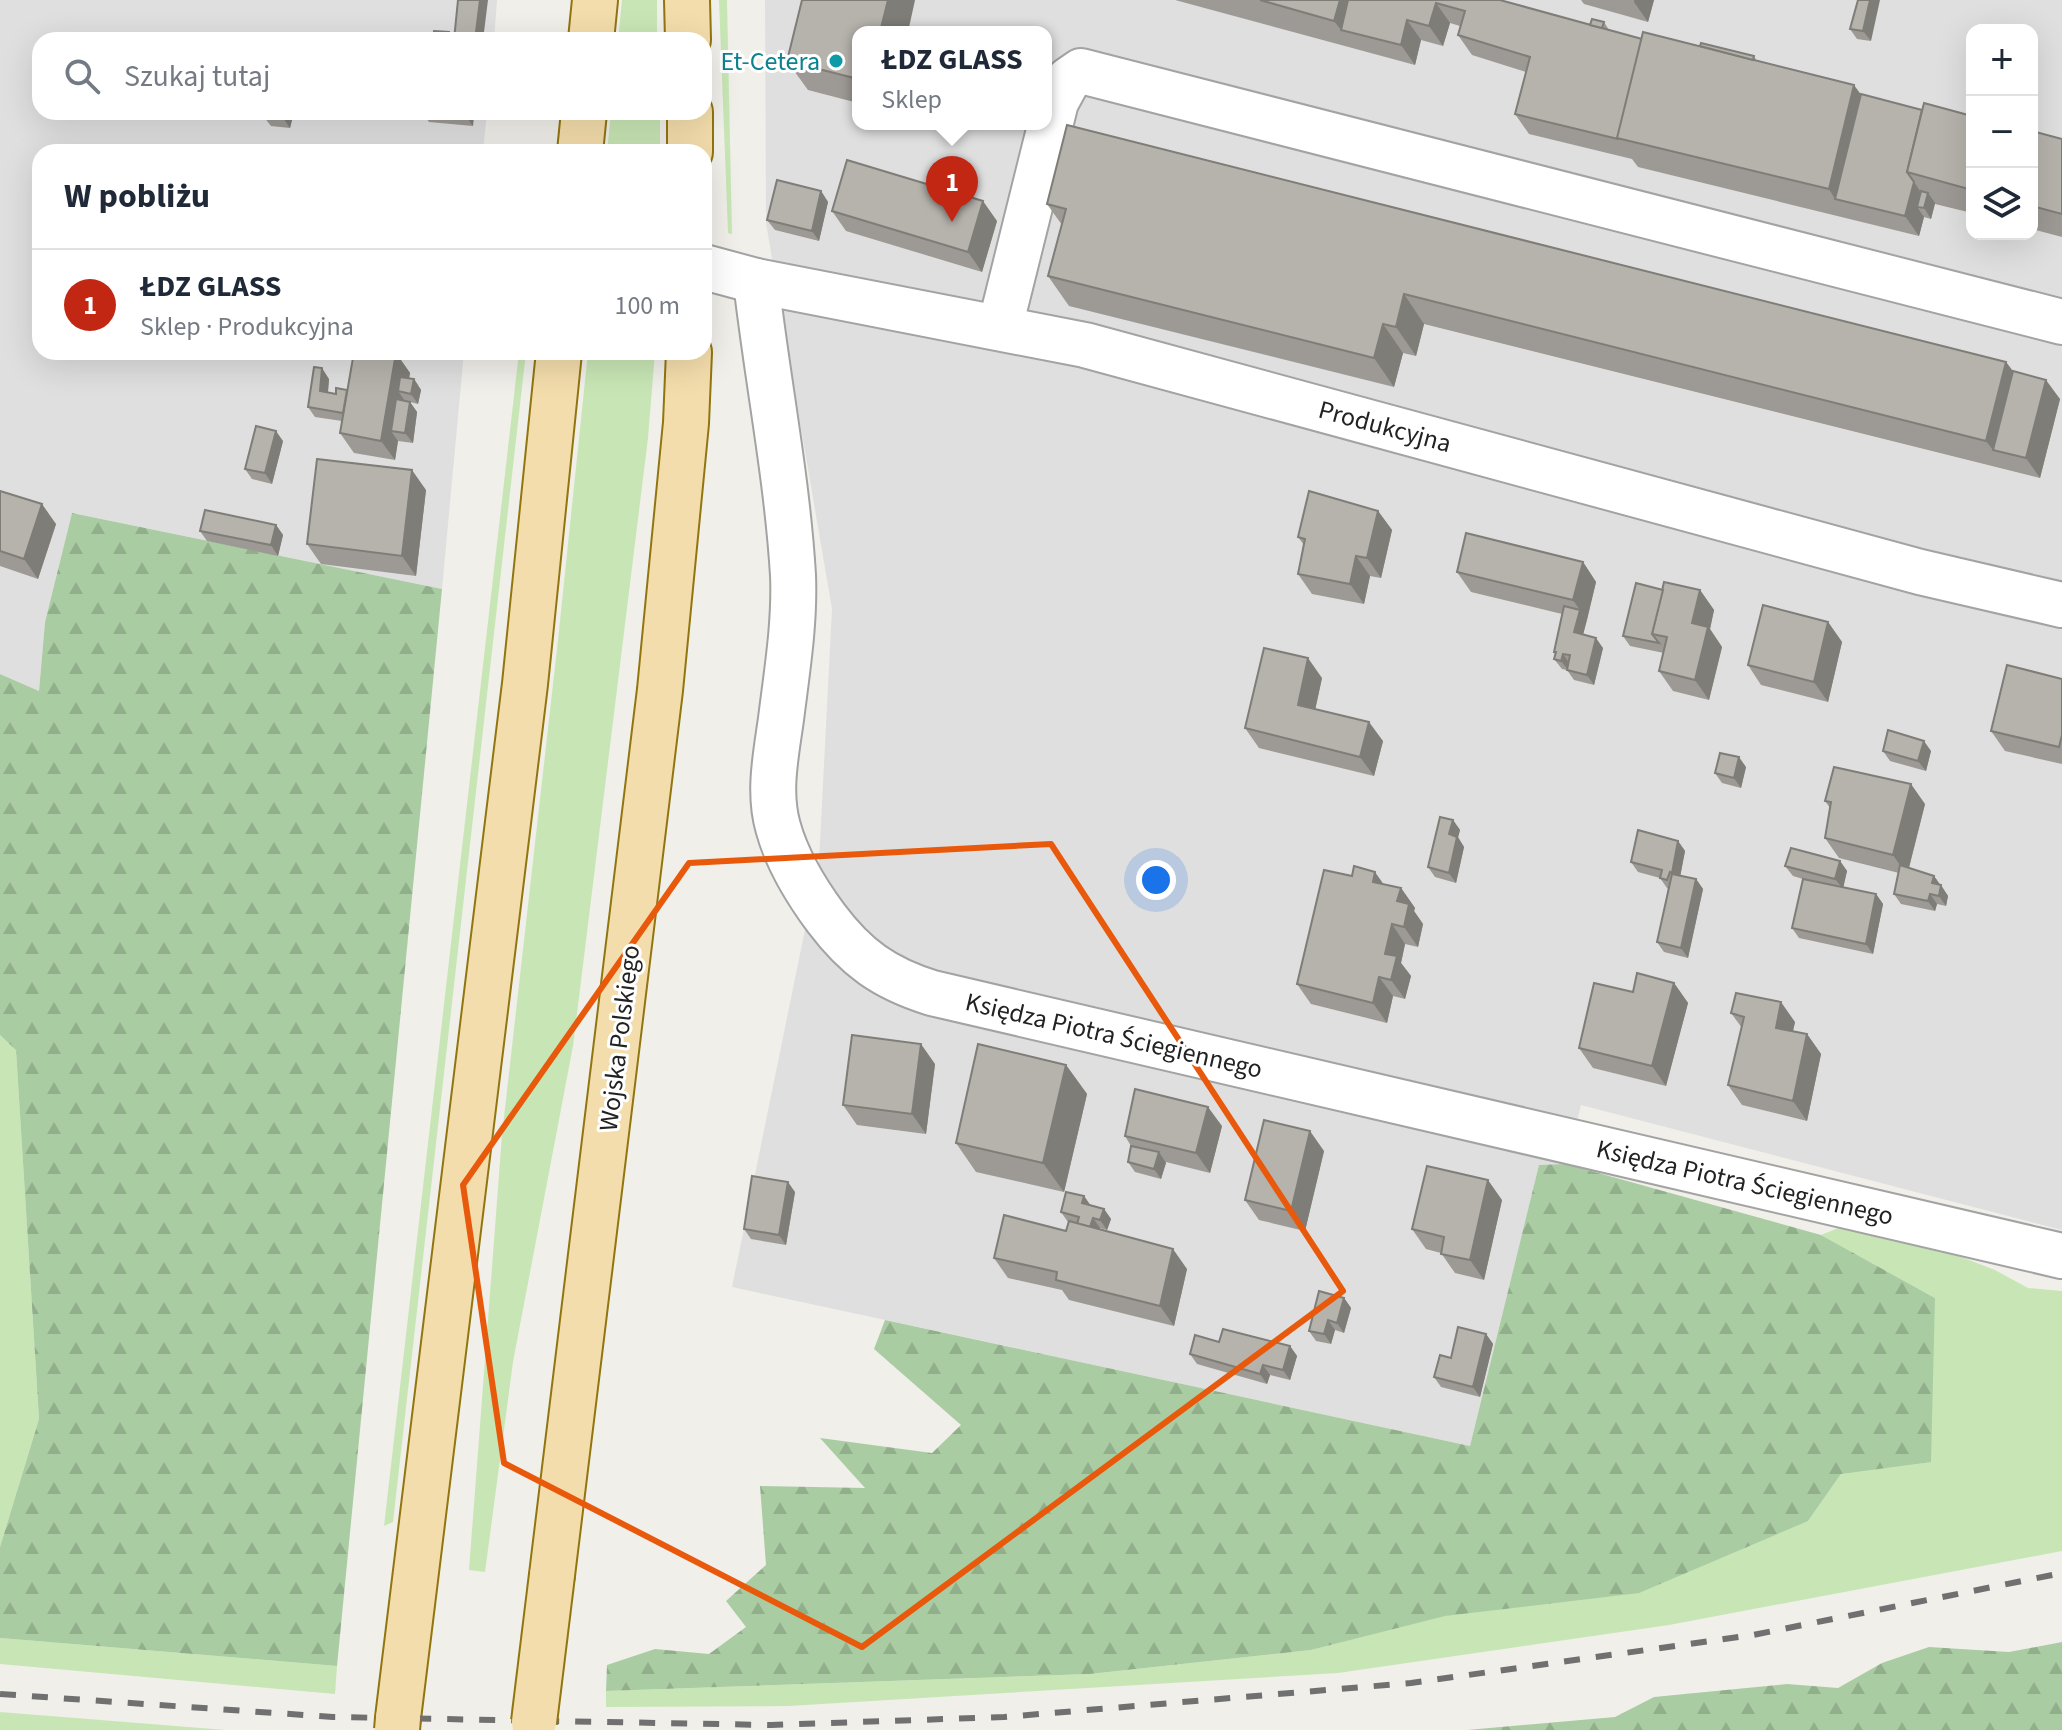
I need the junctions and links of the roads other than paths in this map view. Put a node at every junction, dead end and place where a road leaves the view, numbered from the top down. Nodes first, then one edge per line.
1 (595, 0) edge
2 (687, 0) edge
3 (592, 32) edge
4 (688, 32) edge
5 (1052, 118) edge
6 (583, 120) edge
7 (690, 120) edge
8 (1049, 130) edge
9 (581, 144) edge
10 (690, 144) edge
11 (712, 269) edge
12 (756, 281) junction
13 (2062, 322) edge
14 (1000, 327) junction
15 (558, 360) edge
16 (689, 360) edge
17 (2062, 605) edge
18 (2062, 1256) edge
19 (397, 1724) edge
20 (534, 1726) edge

1 - 3 main road
2 - 4 main road
5 - 13 street
6 - 9 main road
7 - 10 main road
8 - 14 street
11 - 12 street, Produkcyjna
12 - 14 street, Produkcyjna
12 - 18 street, Księdza Piotra Ściegiennego
14 - 17 street, Produkcyjna
15 - 19 main road
16 - 20 main road, Wojska Polskiego, bridge

